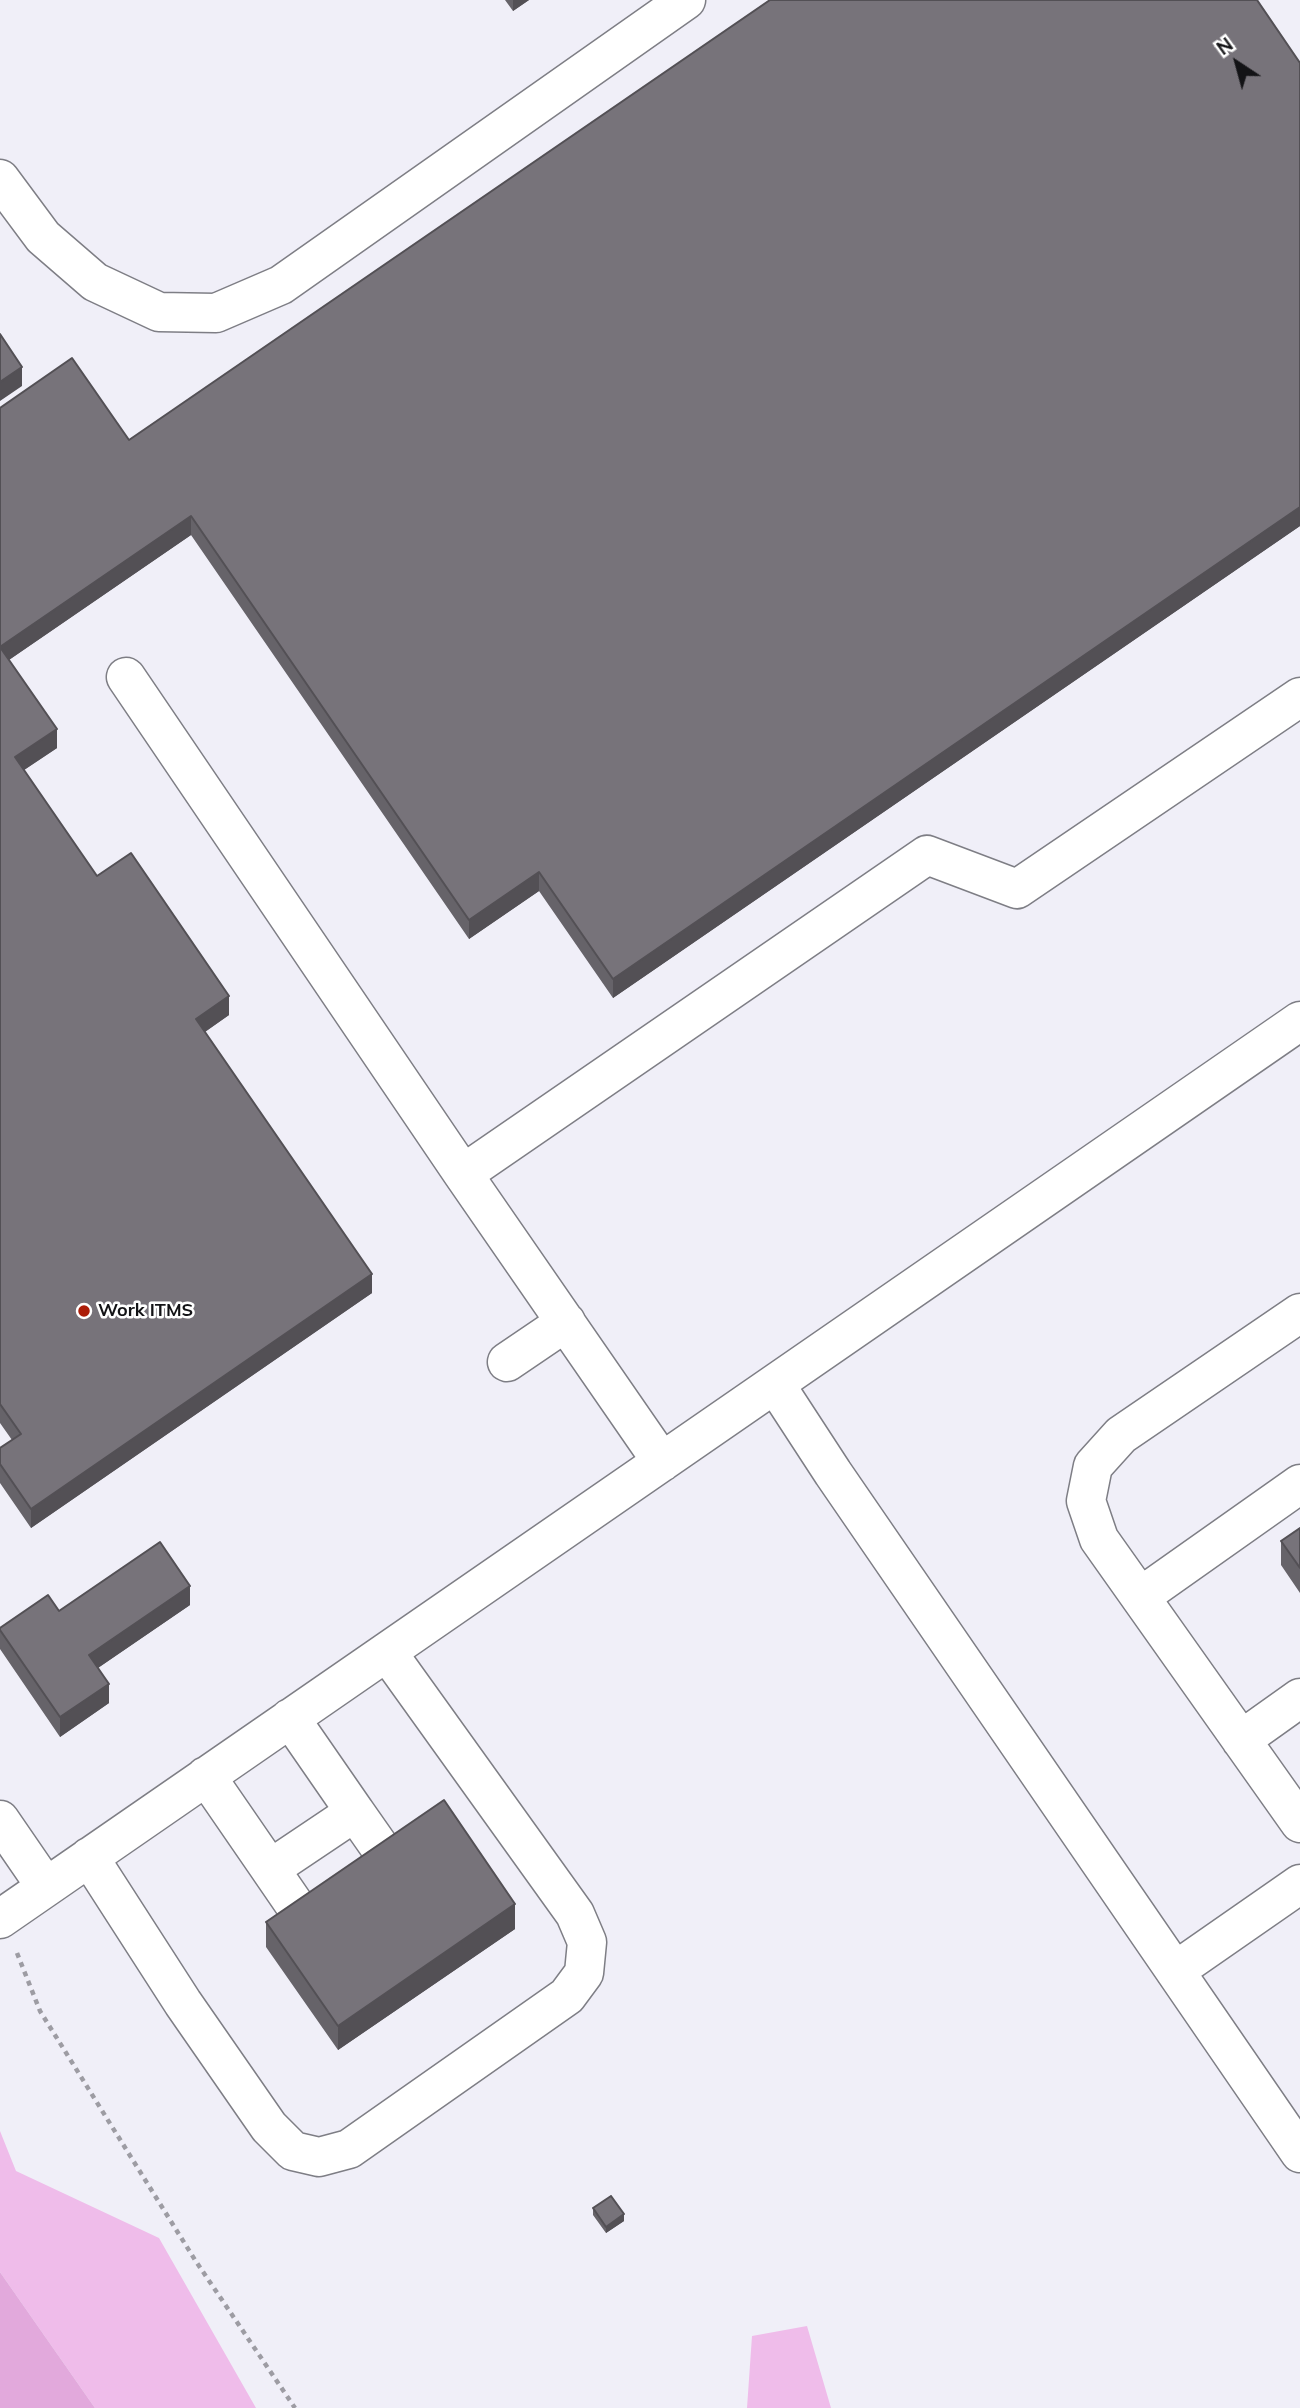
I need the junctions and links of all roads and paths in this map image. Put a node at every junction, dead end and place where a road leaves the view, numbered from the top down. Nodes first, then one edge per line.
1 (686, 0) edge
2 (0, 178) edge
3 (126, 677) dead end
4 (1300, 696) edge
5 (1300, 1021) edge
6 (463, 1174) junction
7 (1300, 1313) edge
8 (565, 1322) junction
9 (507, 1362) dead end
10 (775, 1384) junction
11 (662, 1462) junction
12 (1300, 1484) edge
13 (1140, 1597) junction
14 (387, 1651) junction
15 (1300, 1698) edge
16 (290, 1718) junction
17 (1241, 1740) junction
18 (206, 1776) junction
19 (355, 1812) junction
20 (0, 1820) edge
21 (1300, 1823) edge
22 (89, 1857) junction
23 (390, 1862) edge
24 (270, 1870) junction
25 (1300, 1885) edge
26 (46, 1887) junction
27 (1, 1918) edge
28 (305, 1920) edge
29 (1175, 1970) junction
30 (1300, 2153) edge
31 (295, 2408) edge

1 - 2 street
3 - 6 street
4 - 6 street
5 - 10 street
6 - 8 street
7 - 13 street
8 - 9 street
8 - 11 street
10 - 11 street
10 - 29 street
11 - 14 street
12 - 13 street
13 - 17 street
14 - 16 street
14 - 22 street
15 - 17 street
16 - 18 street
16 - 19 street
17 - 21 street
18 - 22 street
18 - 24 street
19 - 23 street
19 - 24 street
20 - 26 street
22 - 26 street
24 - 28 street
25 - 29 street
26 - 27 street
27 - 31 path
29 - 30 street

